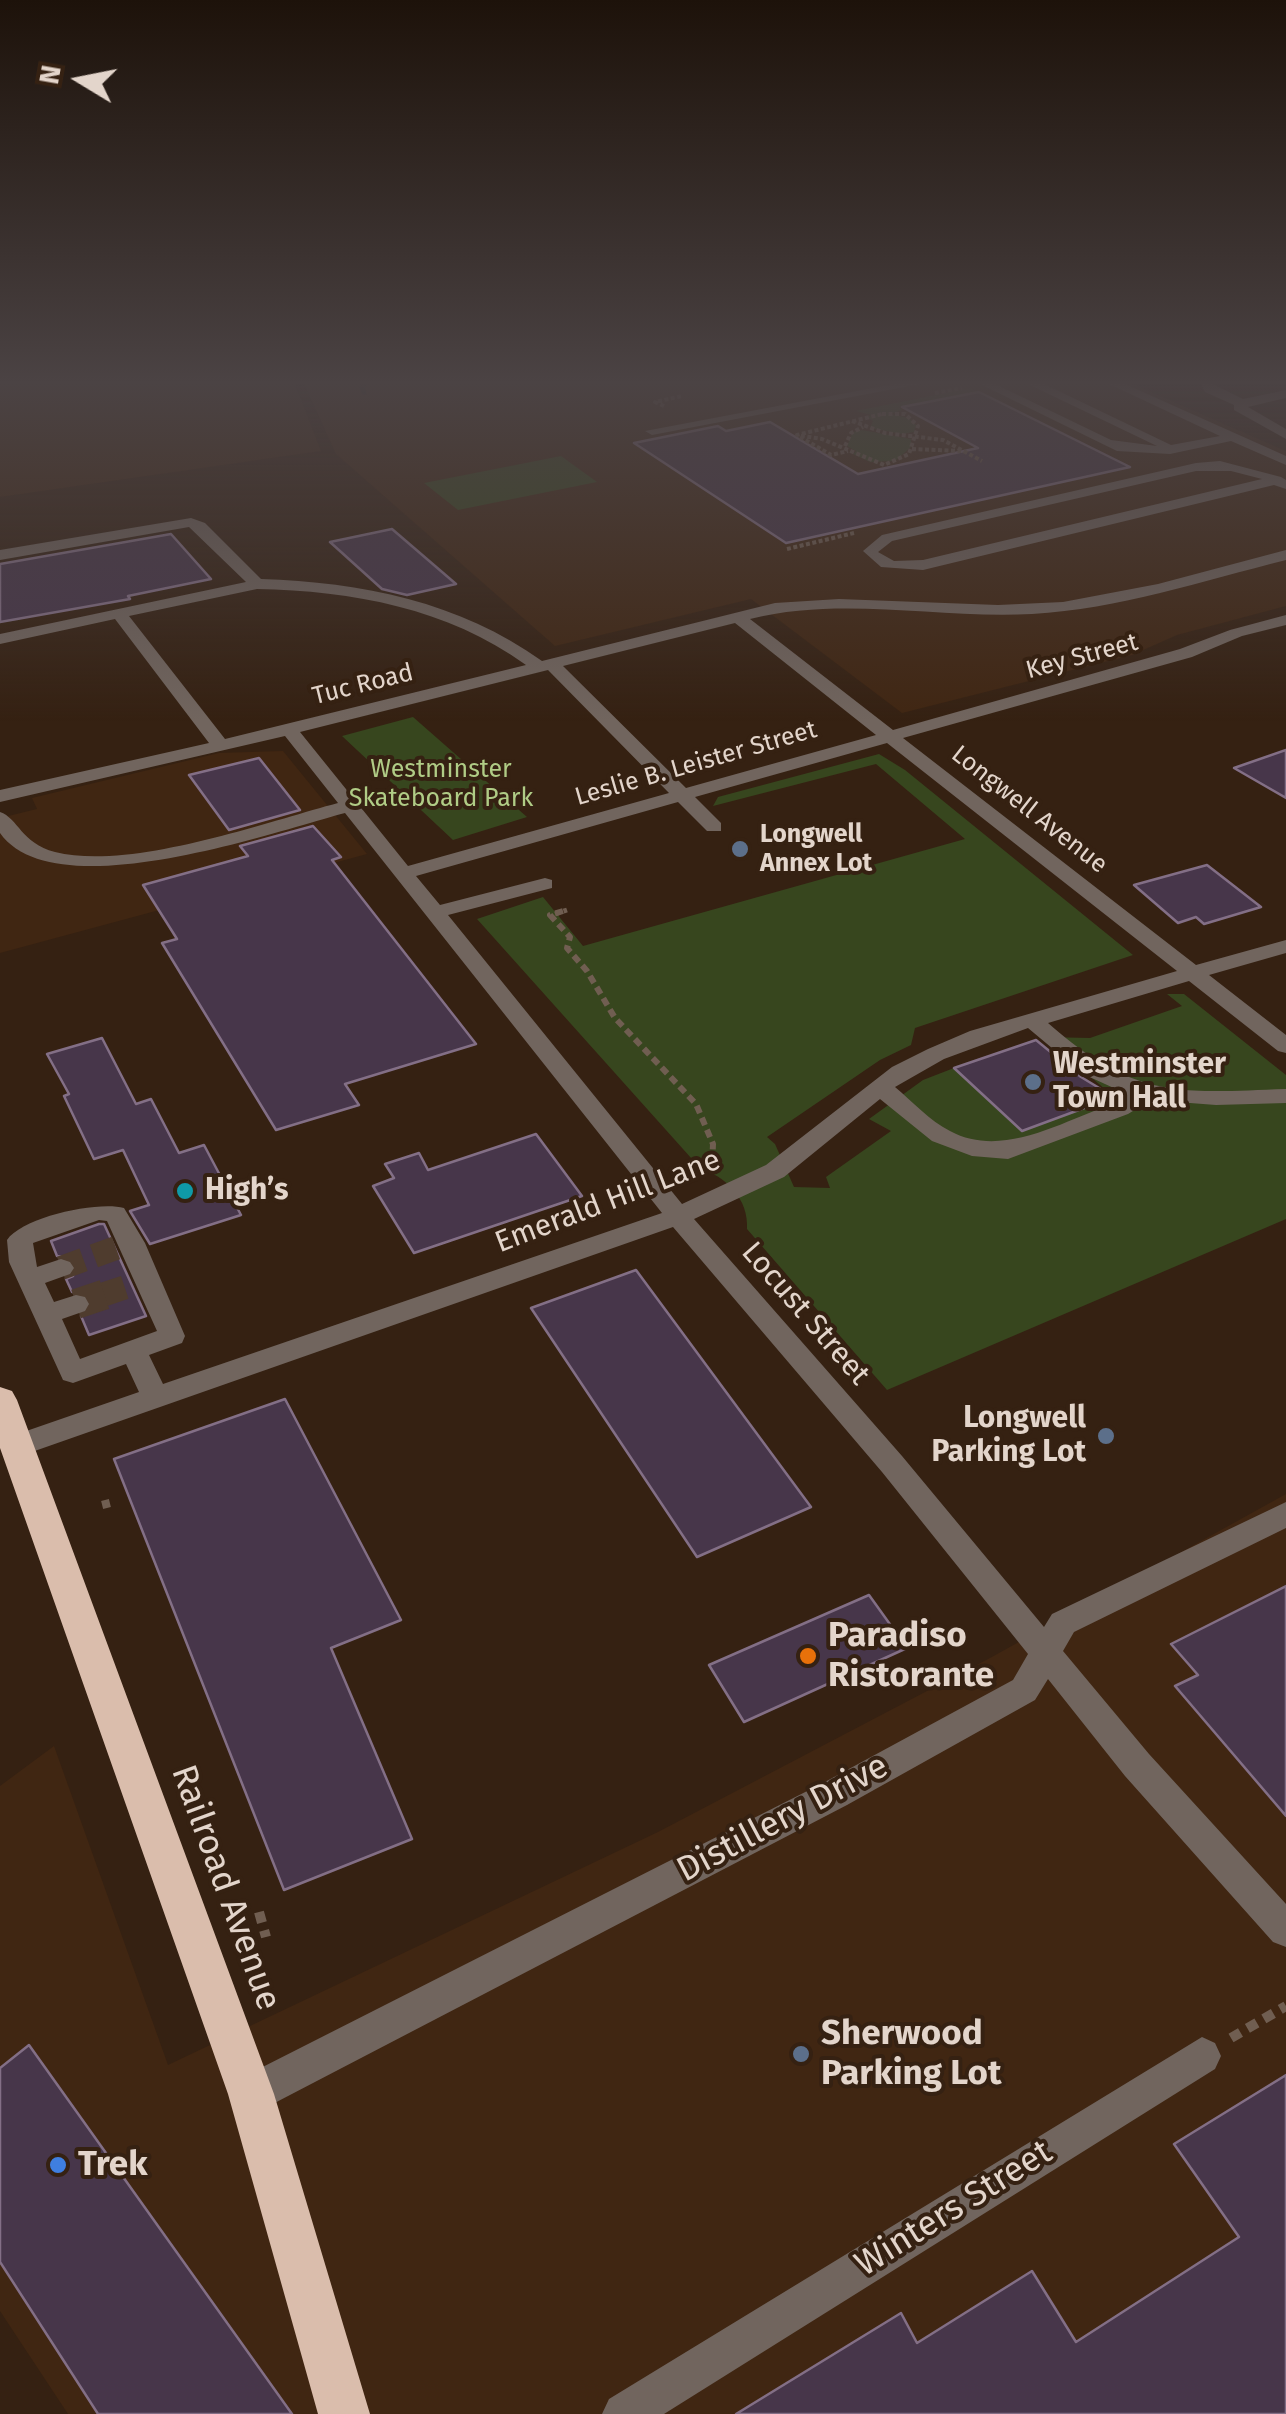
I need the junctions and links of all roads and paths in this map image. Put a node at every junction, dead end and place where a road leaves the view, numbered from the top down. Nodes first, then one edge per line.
1 (1064, 497) edge
2 (1217, 497) edge
3 (964, 520) junction
4 (1007, 545) junction
5 (0, 555) edge
6 (1286, 555) edge
7 (257, 584) junction
8 (119, 614) junction
9 (738, 617) junction
10 (1286, 620) edge
11 (0, 639) edge
12 (544, 664) junction
13 (289, 730) junction
14 (888, 735) junction
15 (220, 745) junction
16 (682, 794) junction
17 (0, 796) edge
18 (348, 806) junction
19 (0, 818) edge
20 (714, 828) dead end
21 (402, 874) junction
22 (545, 884) dead end
23 (568, 910) dead end
24 (433, 913) junction
25 (1286, 946) edge
26 (1194, 974) junction
27 (1033, 1020) junction
28 (1286, 1046) edge
29 (880, 1087) junction
30 (1149, 1091) junction
31 (1286, 1096) edge
32 (708, 1179) dead end
33 (678, 1216) junction
34 (61, 1268) tunnel mouth
35 (17, 1270) edge
36 (76, 1304) tunnel mouth
37 (46, 1315) junction
38 (133, 1351) junction
39 (156, 1397) junction
40 (0, 1400) edge
41 (19, 1445) junction
42 (1286, 1514) edge
43 (1046, 1654) junction
44 (259, 1912) dead end
45 (1286, 1930) edge
46 (266, 1937) dead end
47 (1286, 2006) edge
48 (1202, 2056) joint
49 (251, 2094) junction
50 (344, 2414) edge
51 (624, 2414) edge

1 - 3 street
2 - 4 street
3 - 4 street
3 - 4 street
5 - 7 street
6 - 9 street, Tuc Road
7 - 8 street
7 - 12 street
8 - 11 street
8 - 15 street
9 - 12 street, Tuc Road
9 - 14 street, Longwell Avenue
10 - 14 street, Key Street
12 - 13 street, Tuc Road
12 - 16 street
13 - 15 street, Tuc Road
13 - 18 street, Locust Street
14 - 16 street, Leslie B. Leister Street
14 - 26 street, Longwell Avenue
15 - 17 street, Tuc Road
16 - 20 street
16 - 21 street, Leslie B. Leister Street
18 - 19 street
18 - 21 street, Locust Street
21 - 24 street, Locust Street
22 - 24 street
23 - 32 path
24 - 33 street, Locust Street
25 - 26 street, Emerald Hill Lane
26 - 27 street, Emerald Hill Lane
26 - 28 street, Longwell Avenue
27 - 29 street, Emerald Hill Lane
27 - 30 street
29 - 30 street
29 - 33 street, Emerald Hill Lane
30 - 31 street
33 - 39 street, Emerald Hill Lane
33 - 43 street, Locust Street
34 - 35 street
35 - 37 street
35 - 38 street
36 - 37 street
37 - 38 street
38 - 39 street
39 - 41 street, Emerald Hill Lane
40 - 41 highway, Railroad Avenue
41 - 49 highway, Railroad Avenue
42 - 43 street, Distillery Drive
43 - 45 street, Locust Street
43 - 49 street, Distillery Drive
44 - 46 path
47 - 48 path
48 - 51 street, Winters Street
49 - 50 highway, Railroad Avenue

